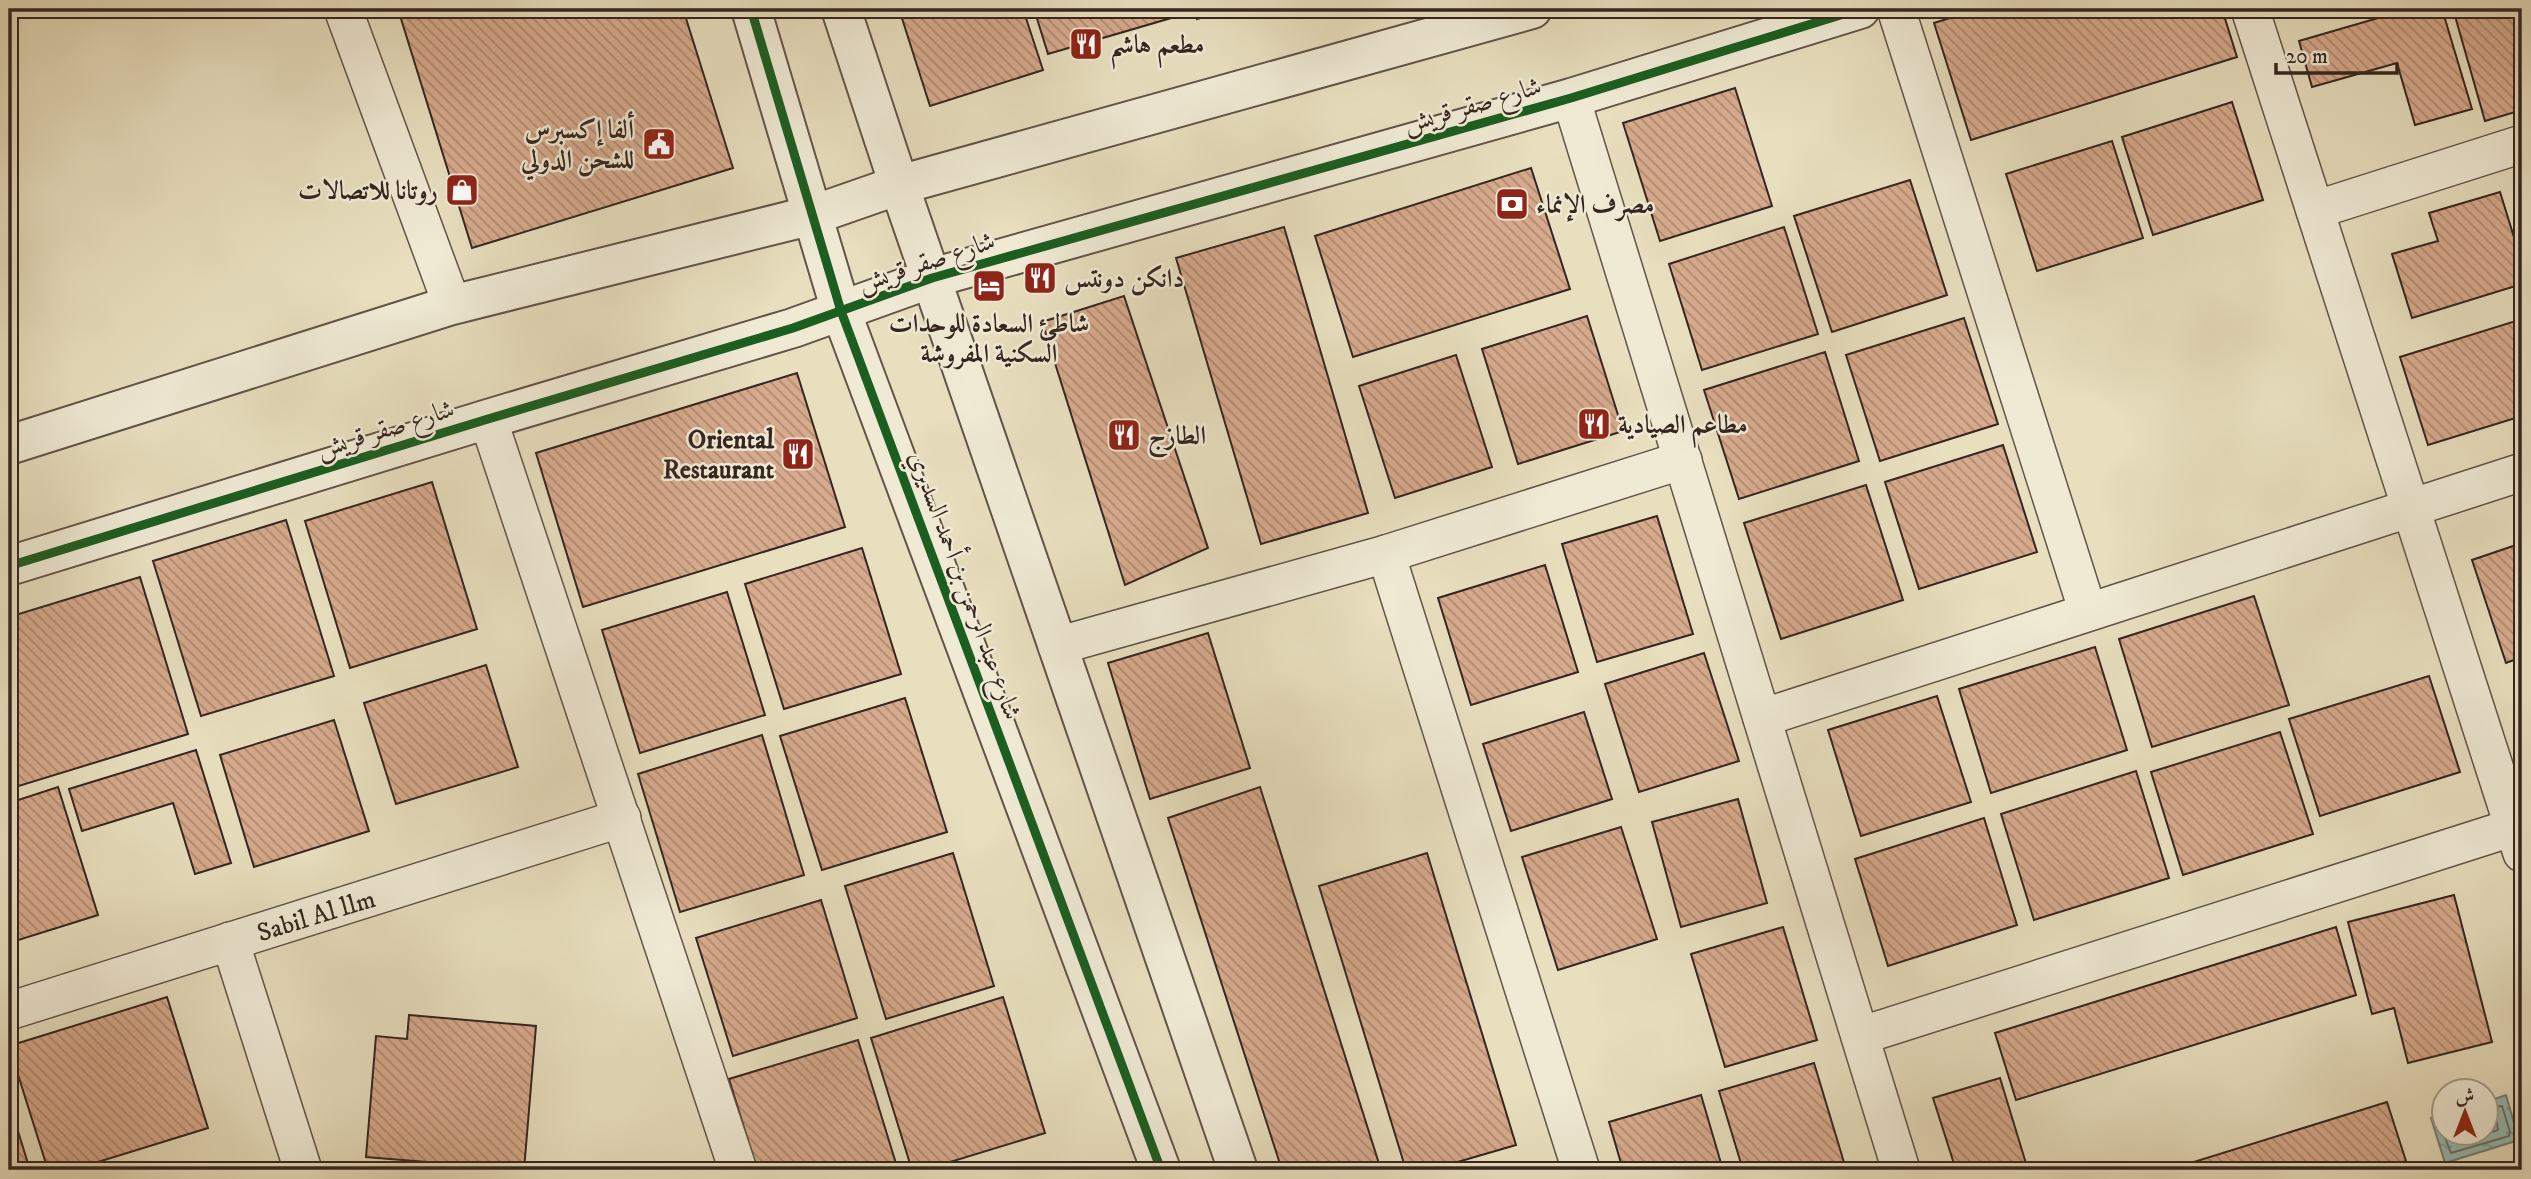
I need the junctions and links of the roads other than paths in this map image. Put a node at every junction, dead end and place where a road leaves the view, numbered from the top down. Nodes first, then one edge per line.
1 (343, 9) edge
2 (751, 9) edge
3 (841, 9) edge
4 (1532, 9) edge
5 (1860, 9) edge
6 (1896, 9) edge
7 (2250, 9) edge
8 (1571, 98) junction
9 (2522, 144) edge
10 (899, 185) junction
11 (2315, 210) junction
12 (813, 215) junction
13 (932, 278) junction
14 (452, 306) junction
15 (841, 311) junction
16 (488, 419) junction
17 (9, 445) edge
18 (1683, 460) junction
19 (2522, 472) edge
20 (2411, 508) junction
21 (1386, 554) junction
22 (9, 566) edge
23 (2088, 612) junction
24 (1057, 646) junction
25 (1762, 718) junction
26 (622, 818) junction
27 (2518, 840) edge
28 (230, 941) junction
29 (9, 1011) edge
30 (1860, 1036) junction
31 (1154, 1168) edge
32 (303, 1170) edge
33 (738, 1170) edge
34 (1238, 1170) edge
35 (1581, 1170) edge
36 (1902, 1170) edge

1 - 14 street
2 - 12 street, شارع عبد الرحمن بن أحمد السديري
3 - 10 street
4 - 10 street
5 - 8 street, شارع صقر قريش
6 - 23 street
7 - 11 street
8 - 13 street, شارع صقر قريش
8 - 18 street
9 - 11 street
10 - 12 street
10 - 13 street
11 - 20 street
12 - 14 street
12 - 15 street, شارع عبد الرحمن بن أحمد السديري
13 - 15 street, شارع صقر قريش
13 - 24 street
14 - 17 street
15 - 16 street, شارع صقر قريش
15 - 31 street, شارع عبد الرحمن بن أحمد السديري
16 - 22 street, شارع صقر قريش
16 - 26 street
18 - 21 street
18 - 25 street
19 - 20 street
20 - 23 street
20 - 27 street
21 - 24 street
21 - 35 street
23 - 25 street
24 - 34 street
25 - 30 street
26 - 28 street, Sabil Al llm
26 - 33 street
27 - 30 street
28 - 29 street, Sabil Al llm
28 - 32 street
30 - 36 street

